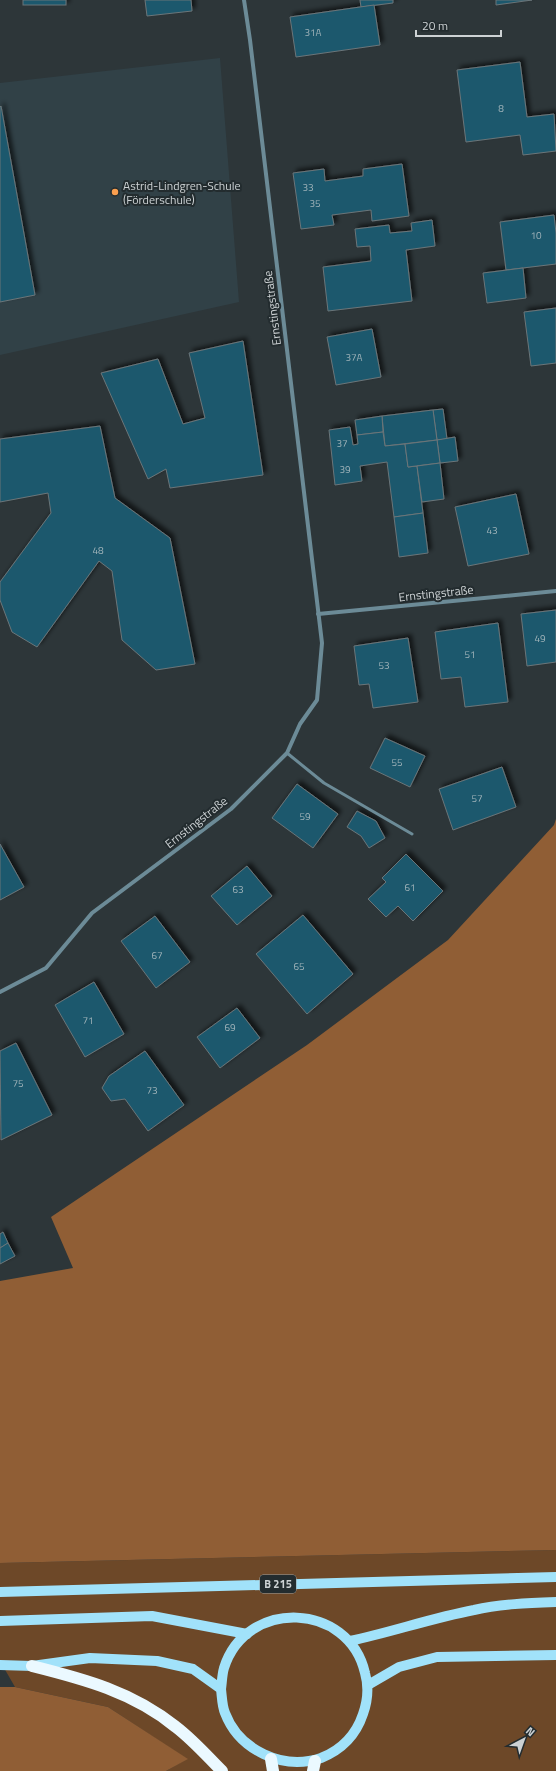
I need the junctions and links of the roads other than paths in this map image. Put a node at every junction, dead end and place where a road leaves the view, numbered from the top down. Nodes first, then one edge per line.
1 (244, 0) edge
2 (556, 591) edge
3 (318, 614) junction
4 (287, 753) junction
5 (412, 834) dead end
6 (0, 992) edge
7 (556, 1577) edge
8 (0, 1592) edge
9 (556, 1602) edge
10 (0, 1621) edge
11 (247, 1634) junction
12 (350, 1641) junction
13 (556, 1656) edge
14 (0, 1666) edge
15 (32, 1666) junction
16 (368, 1685) junction
17 (221, 1689) junction
18 (272, 1765) edge
19 (314, 1766) edge
20 (222, 1771) edge

1 - 3 street, Ernstingstraße
2 - 3 street, Ernstingstraße
3 - 4 street, Ernstingstraße
4 - 5 lane
4 - 6 street, Ernstingstraße
7 - 8 main road, B 215
9 - 12 main road
10 - 11 main road
11 - 12 main road
11 - 17 main road
12 - 16 main road
13 - 16 main road
14 - 15 main road
15 - 17 main road
15 - 20 highway
16 - 19 main road
17 - 18 main road
18 - 19 main road

